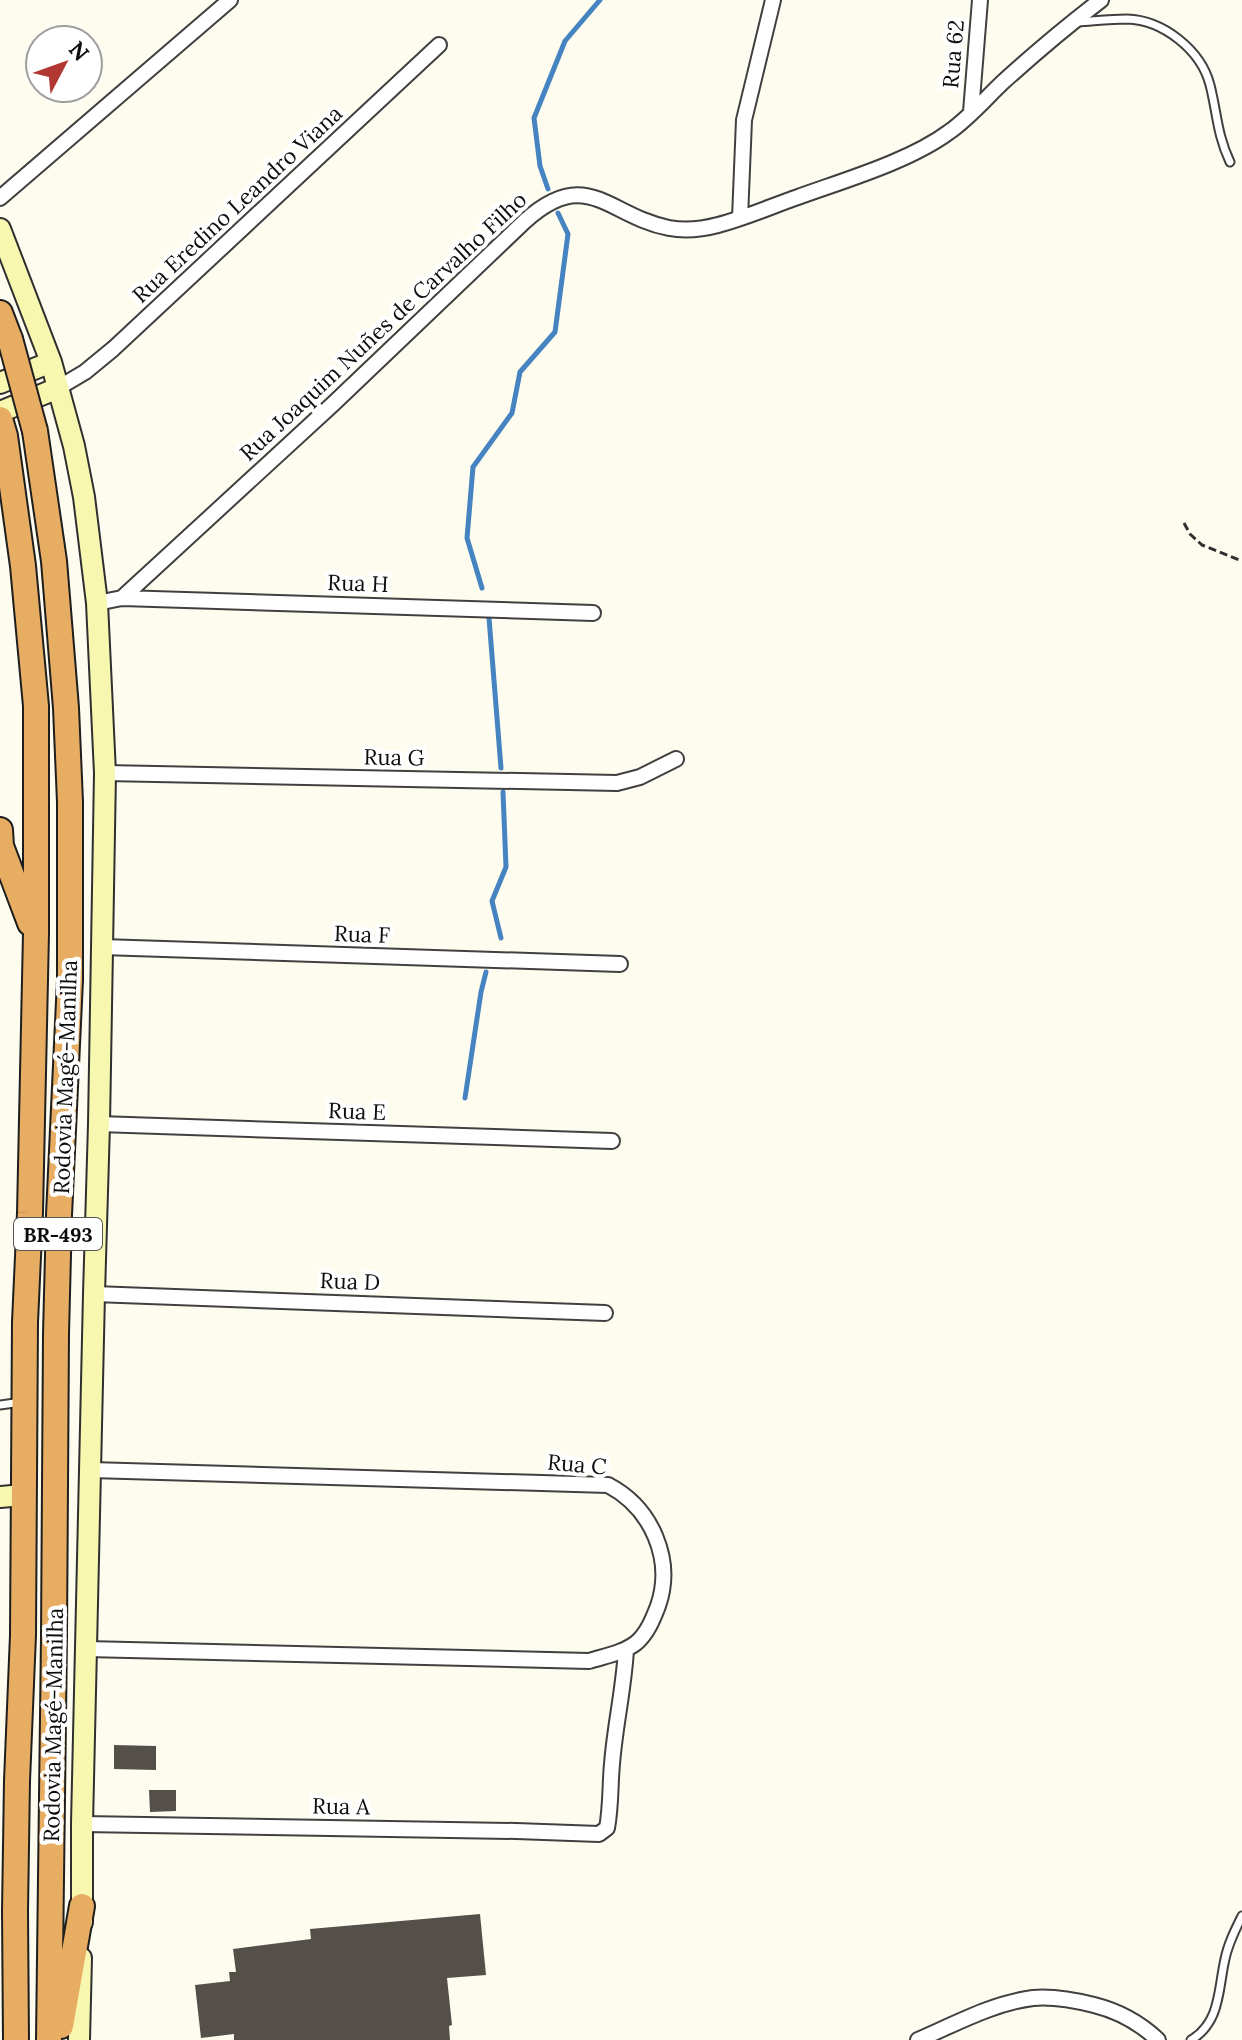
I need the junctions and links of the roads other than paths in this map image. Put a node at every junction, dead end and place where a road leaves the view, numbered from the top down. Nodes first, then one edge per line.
1 (230, 0) edge
2 (773, 0) edge
3 (980, 0) edge
4 (1101, 0) edge
5 (1071, 23) junction
6 (439, 45) dead end
7 (971, 112) junction
8 (1230, 162) dead end
9 (0, 198) edge
10 (740, 218) junction
11 (0, 229) edge
12 (0, 313) edge
13 (51, 362) junction
14 (0, 383) edge
15 (58, 388) junction
16 (0, 412) edge
17 (2, 428) edge
18 (122, 598) junction
19 (97, 603) junction
20 (593, 613) dead end
21 (676, 759) dead end
22 (105, 773) junction
23 (0, 830) edge
24 (36, 933) junction
25 (102, 947) junction
26 (620, 964) dead end
27 (99, 1124) junction
28 (612, 1141) dead end
29 (94, 1294) junction
30 (605, 1313) dead end
31 (12, 1404) edge
32 (91, 1470) junction
33 (11, 1496) edge
34 (86, 1649) junction
35 (626, 1649) junction
36 (82, 1824) junction
37 (82, 1906) junction
38 (15, 1911) junction
39 (1242, 1916) edge
40 (0, 1944) edge
41 (0, 2020) edge
42 (950, 2026) junction
43 (8, 2040) edge
44 (16, 2040) edge
45 (49, 2040) edge
46 (58, 2040) edge
47 (79, 2040) edge
48 (918, 2040) edge
49 (958, 2040) edge
50 (1158, 2040) edge
51 (1191, 2040) edge

1 - 9 street
2 - 10 street
3 - 7 street, Rua 62
4 - 5 street, Rua Joaquim Nuñes de Carvalho Filho
5 - 7 street, Rua Joaquim Nuñes de Carvalho Filho
5 - 8 lane
6 - 15 street, Rua Eredino Leandro Viana
7 - 10 street, Rua Joaquim Nuñes de Carvalho Filho
10 - 18 street, Rua Joaquim Nuñes de Carvalho Filho
11 - 13 main road
12 - 45 highway, Rodovia Magé-Manilha / BR-493, bridge
13 - 14 main road
13 - 15 main road
15 - 16 main road
15 - 19 main road
17 - 24 highway, Rodovia Magé-Manilha / BR-493
18 - 19 street
18 - 20 street, Rua H
19 - 22 main road
21 - 22 street, Rua G
22 - 25 main road
23 - 24 highway
24 - 31 highway, Rodovia Magé-Manilha / BR-493
25 - 26 street, Rua F
25 - 27 main road
27 - 28 street, Rua E
27 - 29 main road
29 - 30 street, Rua D
29 - 32 main road
31 - 33 highway, Rodovia Magé-Manilha / BR-493
32 - 34 main road
32 - 35 street, Rua C
33 - 38 highway, Rodovia Magé-Manilha / BR-493
34 - 35 street, Rua C
34 - 36 main road
35 - 36 street, Rua A
36 - 37 main road
37 - 46 highway
37 - 47 main road
38 - 40 highway
38 - 44 highway, Rodovia Magé-Manilha / BR-493
39 - 51 lane
41 - 43 highway
42 - 48 street
42 - 49 street
42 - 50 street

